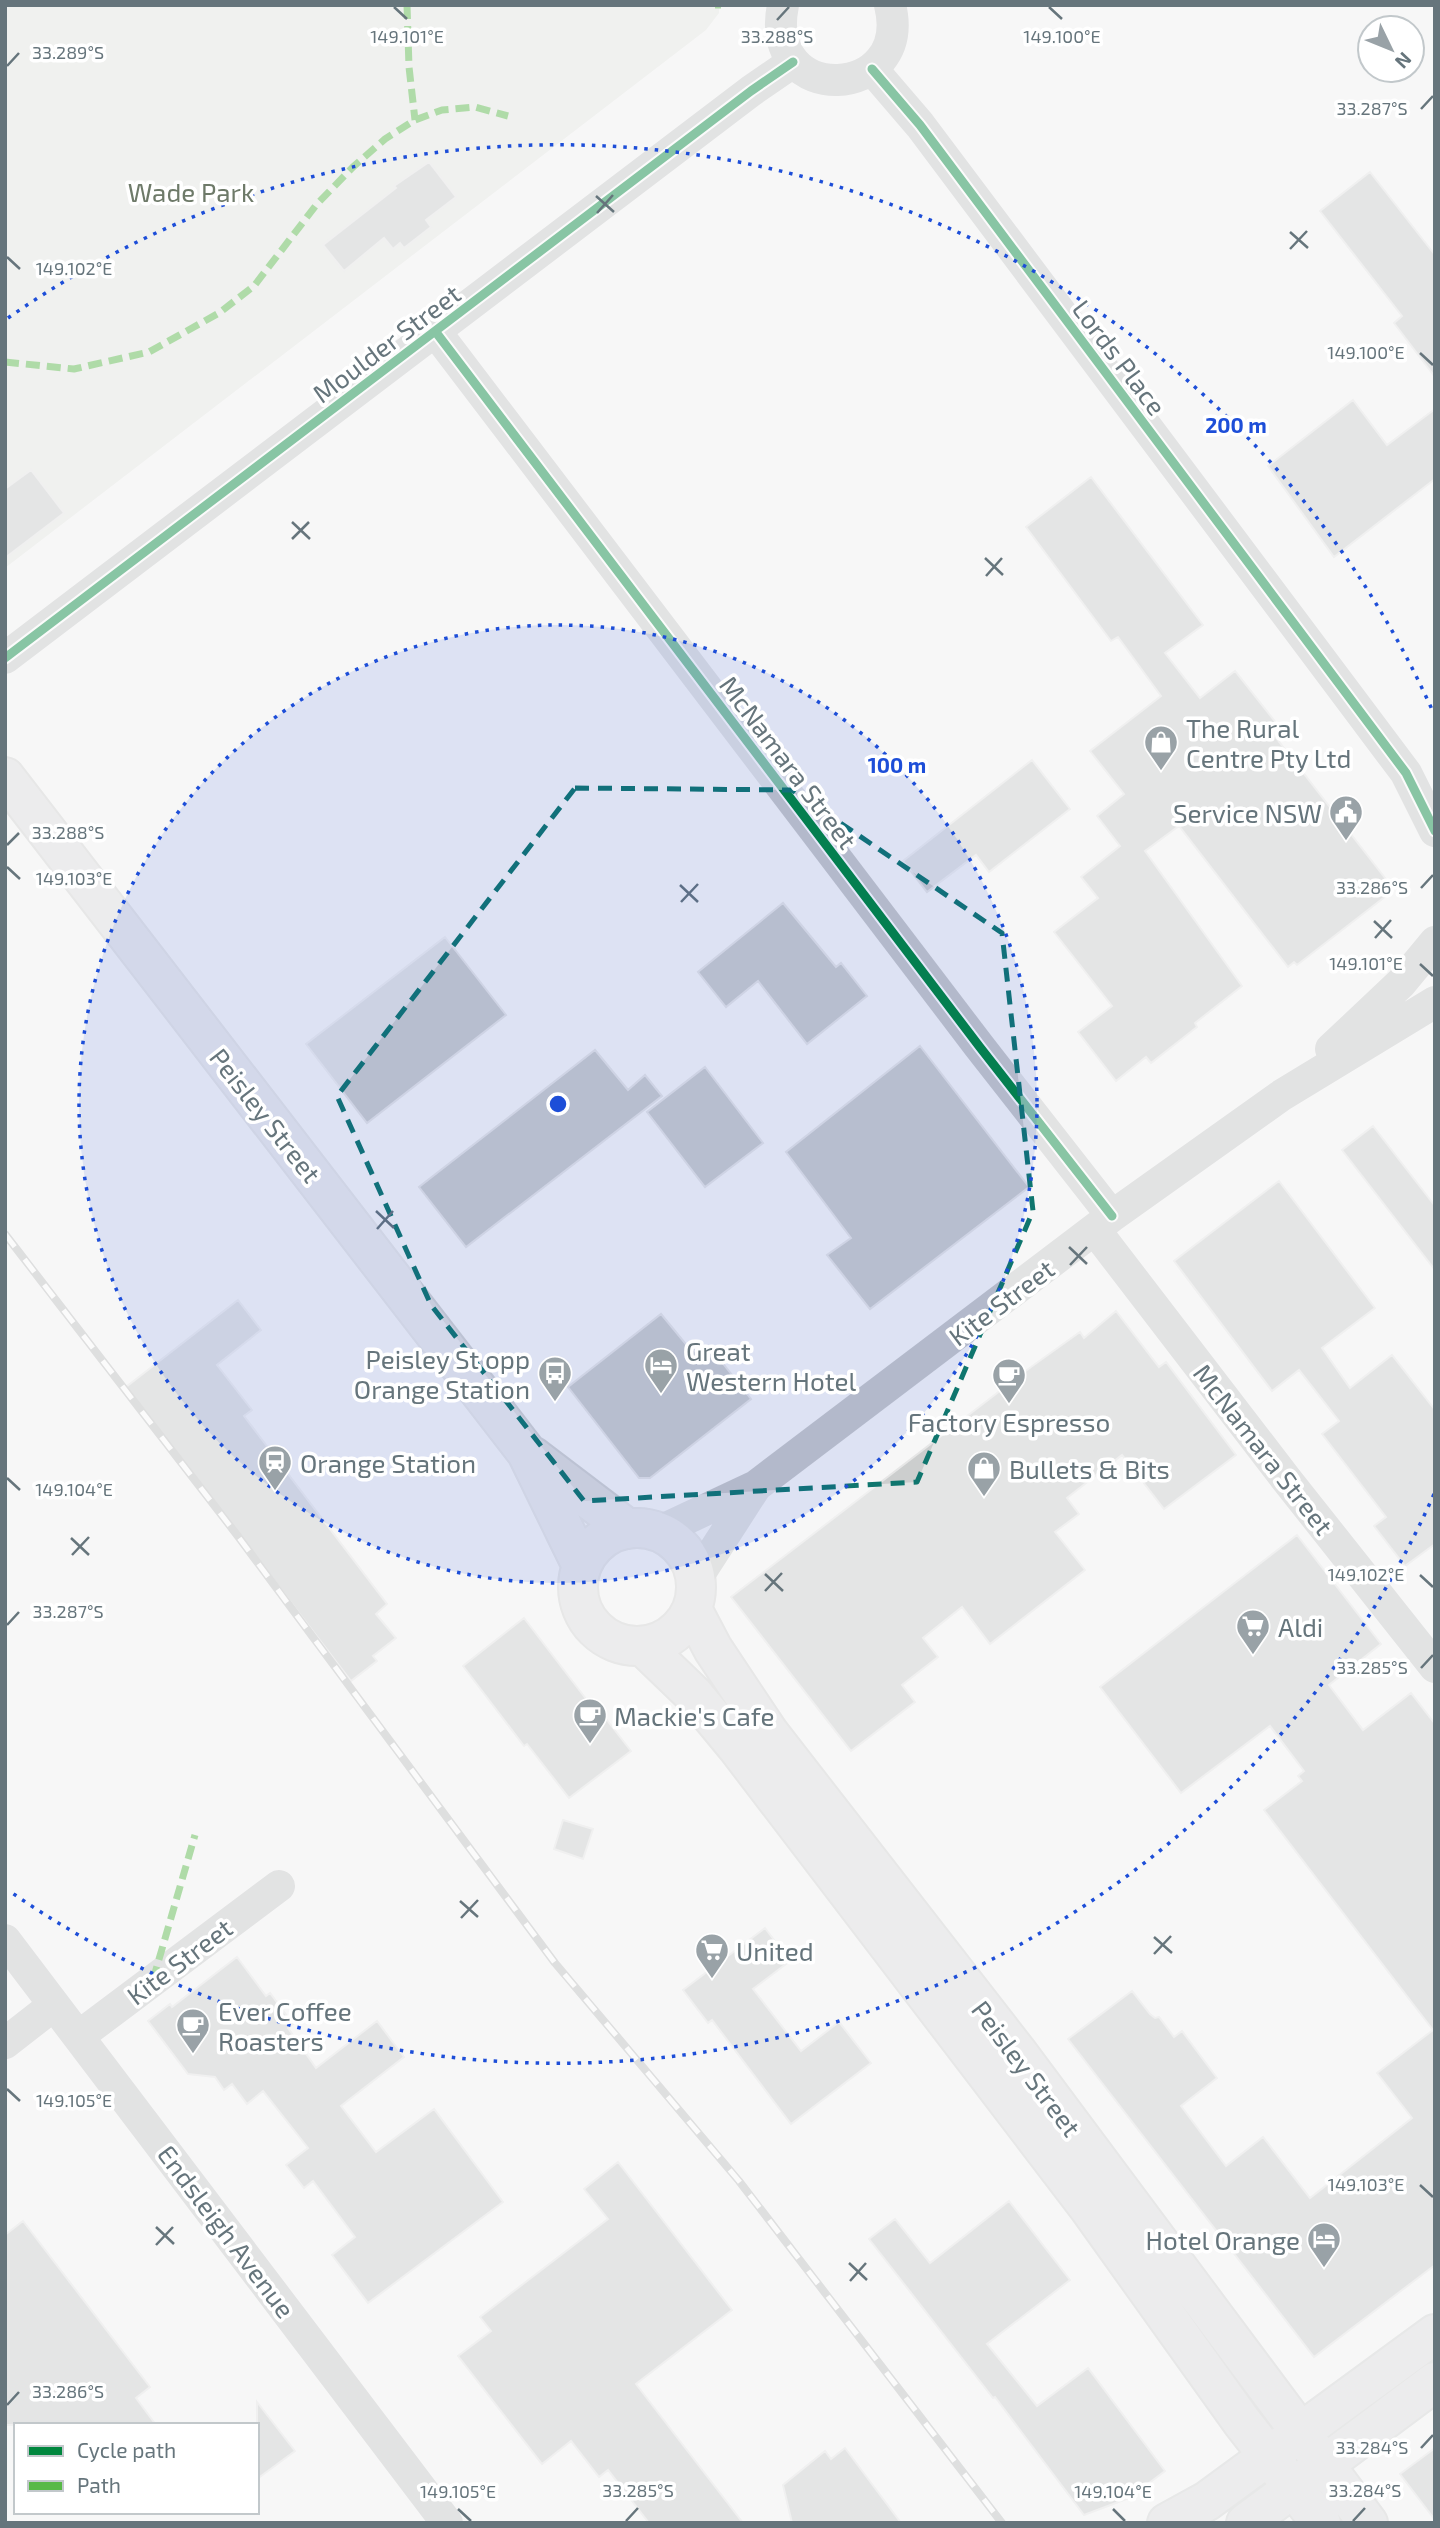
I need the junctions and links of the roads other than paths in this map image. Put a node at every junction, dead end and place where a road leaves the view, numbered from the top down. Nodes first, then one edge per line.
1 (783, 5) edge
2 (890, 5) edge
3 (793, 62) junction
4 (872, 68) junction
5 (435, 331) junction
6 (5, 659) edge
7 (1405, 773) junction
8 (5, 777) edge
9 (1435, 800) edge
10 (1435, 831) edge
11 (1435, 943) edge
12 (1435, 1002) edge
13 (1282, 1095) junction
14 (1104, 1223) junction
15 (527, 1452) junction
16 (756, 1486) junction
17 (643, 1530) junction
18 (582, 1566) junction
19 (694, 1594) junction
20 (643, 1646) junction
21 (1435, 1667) edge
22 (279, 1886) dead end
23 (5, 1940) edge
24 (54, 2005) junction
25 (79, 2036) junction
26 (5, 2043) edge
27 (1435, 2334) edge
28 (1435, 2382) edge
29 (1301, 2433) junction
30 (1268, 2455) junction
31 (1324, 2465) junction
32 (1294, 2487) junction
33 (447, 2523) edge
34 (1167, 2523) edge
35 (1246, 2523) edge
36 (1321, 2523) edge
37 (1368, 2523) edge

1 - 3 street
2 - 4 street
3 - 4 street
3 - 5 street, Moulder Street
4 - 7 street, Lords Place
5 - 6 street, Moulder Street
5 - 14 street, McNamara Street
7 - 9 street, Lords Place
7 - 10 street, Lords Place
8 - 15 main road, Peisley Street
11 - 13 street, Kite Street
12 - 13 street, Kite Street
13 - 14 street, Kite Street
14 - 16 street, Kite Street
14 - 21 street, McNamara Street
15 - 17 main road, Peisley Street
15 - 18 main road, Peisley Street
16 - 17 street, Kite Street
16 - 19 street, Kite Street
17 - 18 main road
17 - 19 main road
18 - 20 main road
19 - 20 main road
19 - 29 main road, Peisley Street
20 - 30 main road, Peisley Street
22 - 25 street, Kite Street
23 - 24 street, Endsleigh Avenue
24 - 25 street, Endsleigh Avenue
24 - 26 street
25 - 33 street, Endsleigh Avenue
27 - 29 main road
28 - 31 main road
29 - 30 main road
29 - 31 main road, Peisley Street
30 - 32 main road, Peisley Street
30 - 34 main road
31 - 32 main road
31 - 37 main road, Peisley Street
32 - 35 main road
32 - 36 main road, Peisley Street

